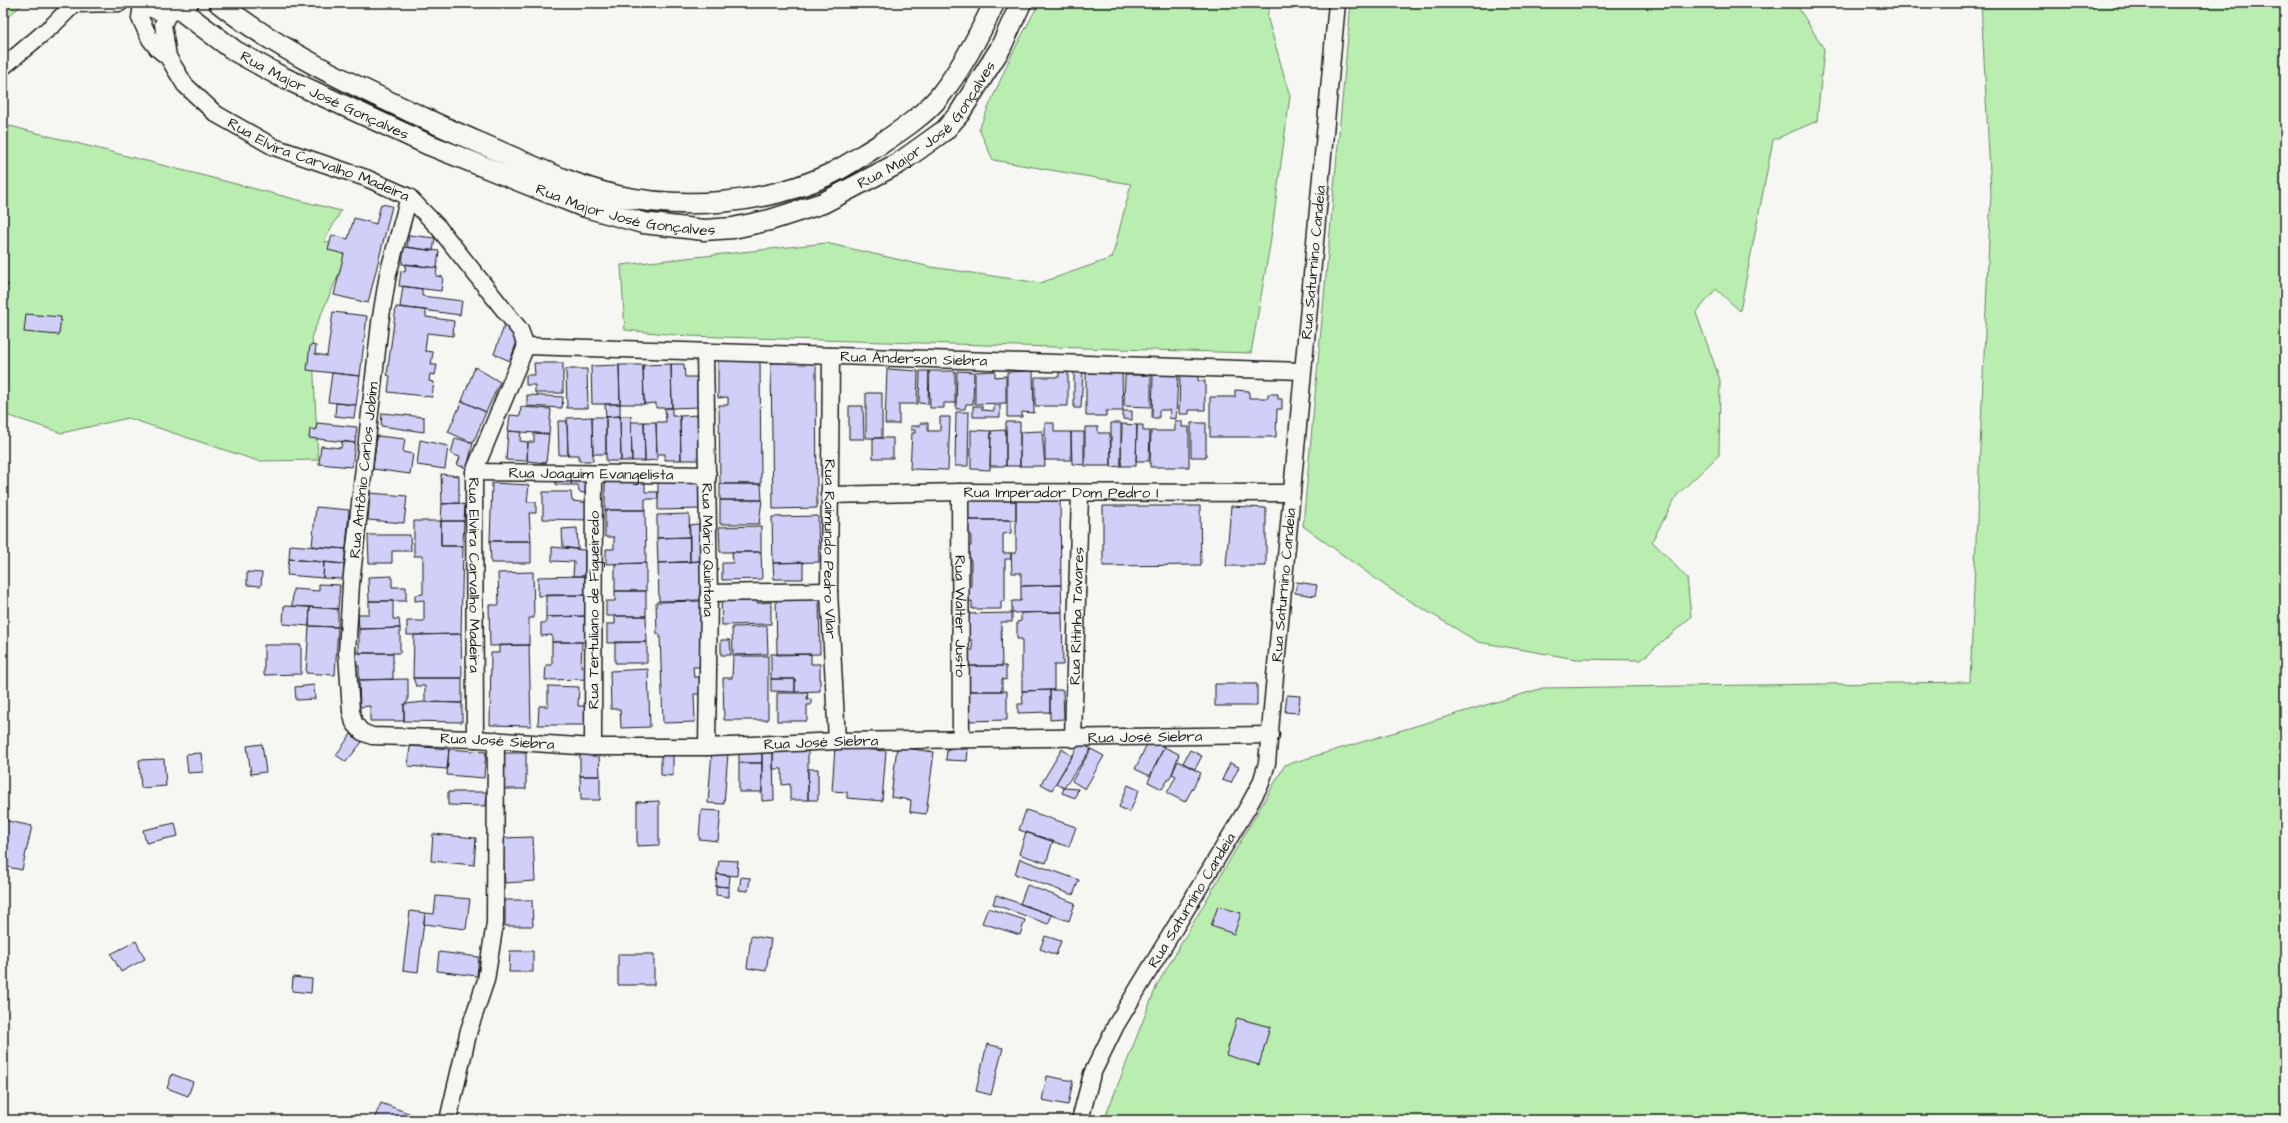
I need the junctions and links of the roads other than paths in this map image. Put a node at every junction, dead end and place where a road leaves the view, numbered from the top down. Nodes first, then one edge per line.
1 (75, 3) edge
2 (120, 3) edge
3 (143, 3) edge
4 (219, 3) edge
5 (994, 3) edge
6 (1021, 3) edge
7 (1338, 3) edge
8 (179, 8) edge
9 (168, 57) junction
10 (3, 67) edge
11 (409, 198) junction
12 (526, 346) junction
13 (705, 353) junction
14 (831, 356) junction
15 (1302, 371) junction
16 (474, 472) junction
17 (594, 474) junction
18 (708, 475) junction
19 (960, 492) junction
20 (1080, 493) junction
21 (1292, 493) junction
22 (829, 495) junction
23 (829, 591) junction
24 (709, 593) junction
25 (1271, 735) junction
26 (372, 736) joint
27 (475, 739) junction
28 (961, 739) junction
29 (1074, 739) junction
30 (496, 740) junction
31 (837, 741) junction
32 (593, 747) junction
33 (706, 747) junction
34 (448, 1120) edge
35 (1080, 1120) edge

1 - 2 street
1 - 10 street
3 - 8 street, Rua Major José Gonçalves
3 - 9 street, Rua Elvira Carvalho Madeira
4 - 5 street, Rua Major José Gonçalves
6 - 8 street, Rua Major José Gonçalves
7 - 15 street, Rua Saturnino Candeia
8 - 9 street, Rua Elvira Carvalho Madeira
9 - 11 street, Rua Elvira Carvalho Madeira
11 - 12 street, Rua Elvira Carvalho Madeira
11 - 26 street, Rua Antônio Carlos Jobim
12 - 13 street, Rua Anderson Siebra
12 - 16 street, Rua Elvira Carvalho Madeira
13 - 14 street, Rua Anderson Siebra
13 - 18 street, Rua Mário Quintana
14 - 15 street, Rua Anderson Siebra
14 - 22 street, Rua Raimundo Pedro Vilar
15 - 21 street, Rua Saturnino Candeia
16 - 17 street, Rua Joaquim Evangelista
16 - 27 street, Rua Elvira Carvalho Madeira
17 - 18 street, Rua Joaquim Evangelista
17 - 32 street, Rua Tertuliano de Figueiredo
18 - 24 street, Rua Mário Quintana
19 - 20 street, Rua Imperador Dom Pedro I
19 - 22 street, Rua Imperador Dom Pedro I
19 - 28 street, Rua Walter Justo
20 - 21 street, Rua Imperador Dom Pedro I
20 - 29 street, Rua Ritinha Tavares
21 - 25 street, Rua Saturnino Candeia
22 - 23 street, Rua Raimundo Pedro Vilar
23 - 24 street
23 - 31 street, Rua Raimundo Pedro Vilar
24 - 33 street, Rua Mário Quintana
25 - 29 street, Rua José Siebra
25 - 35 street, Rua Saturnino Candeia
26 - 27 street, Rua José Siebra
27 - 30 street, Rua José Siebra
28 - 29 street, Rua José Siebra
28 - 31 street, Rua José Siebra
30 - 32 street, Rua José Siebra
30 - 34 street
31 - 33 street, Rua José Siebra
32 - 33 street, Rua José Siebra

